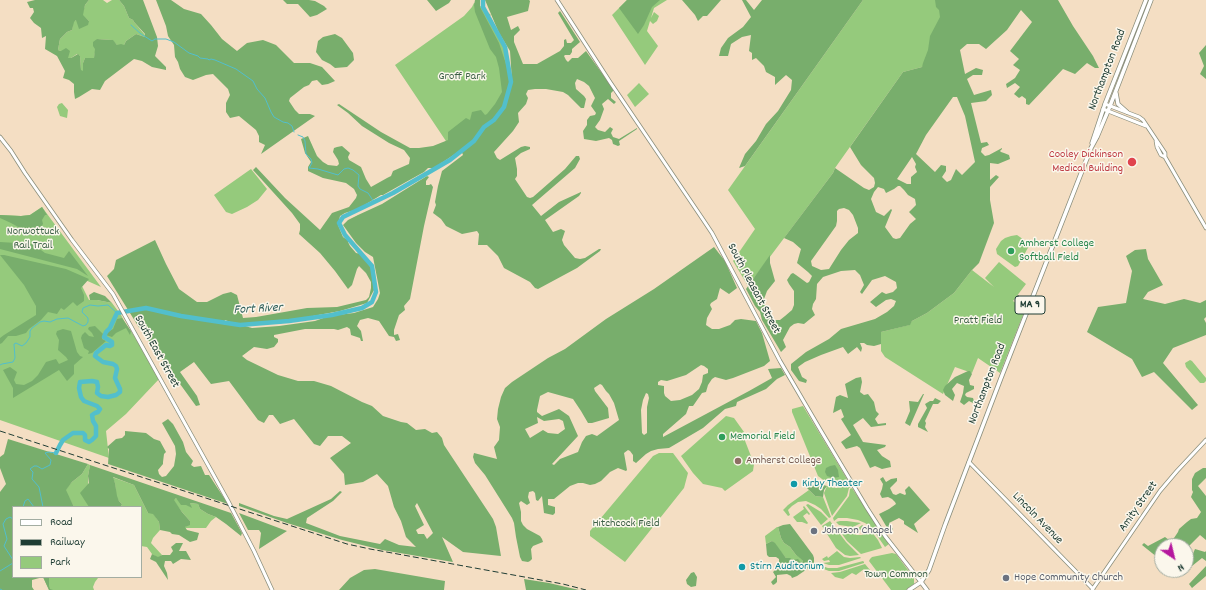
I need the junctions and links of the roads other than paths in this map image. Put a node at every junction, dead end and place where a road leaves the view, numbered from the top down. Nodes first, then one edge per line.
1 (557, 0) edge
2 (1146, 0) edge
3 (1151, 0) edge
4 (1116, 90) junction
5 (1105, 104) junction
6 (1110, 106) junction
7 (1103, 109) junction
8 (1108, 111) junction
9 (1127, 112) junction
10 (1146, 126) junction
11 (0, 137) edge
12 (1091, 148) junction
13 (1206, 228) edge
14 (1206, 440) edge
15 (969, 462) junction
16 (921, 582) junction
17 (1093, 589) edge
18 (272, 590) edge
19 (909, 590) edge
20 (927, 590) edge

1 - 16 main road, South Pleasant Street
2 - 5 main road, Northampton Road / MA 9
3 - 4 main road, Northampton Road / MA 9
4 - 6 main road, Northampton Road / MA 9
4 - 9 main road
5 - 6 main road
5 - 7 main road, Northampton Road / MA 9
6 - 8 main road, Northampton Road / MA 9
6 - 9 main road
7 - 8 main road
7 - 12 main road, Northampton Road / MA 9
8 - 10 main road
8 - 12 main road, Northampton Road / MA 9
9 - 10 main road
10 - 13 main road
11 - 18 main road, South East Street
12 - 15 main road, Northampton Road / MA 9
14 - 17 main road, Amity Street
15 - 16 main road, Northampton Road / MA 9
15 - 17 main road, Lincoln Avenue
16 - 19 main road, MA 9
16 - 20 main road, South Pleasant Street

